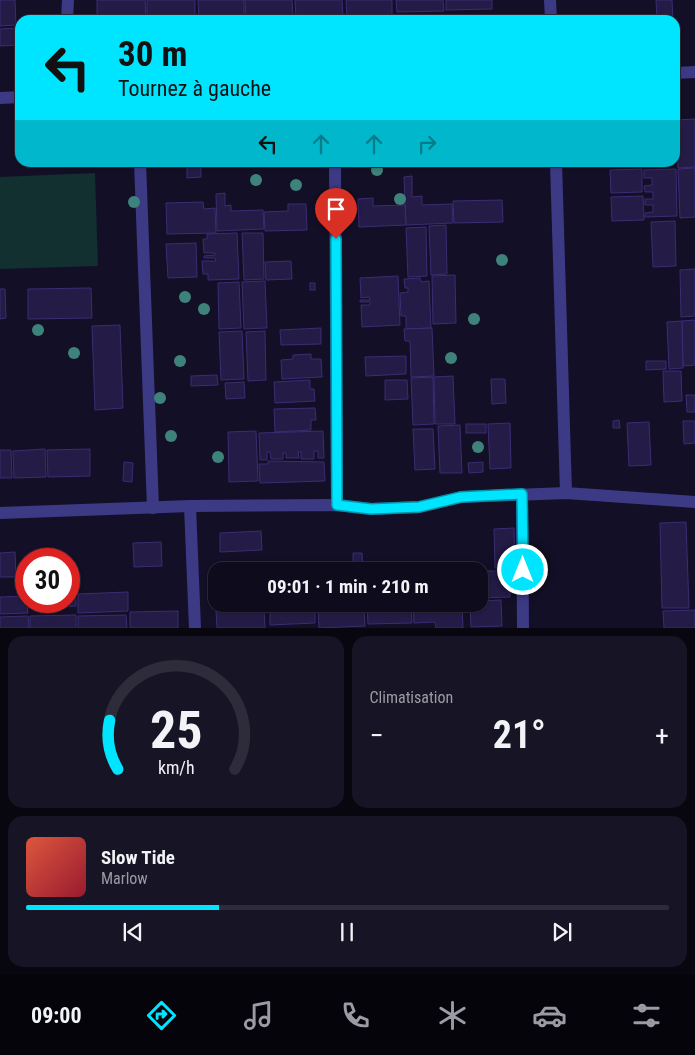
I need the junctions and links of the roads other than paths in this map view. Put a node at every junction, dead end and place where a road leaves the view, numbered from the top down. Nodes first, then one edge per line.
1 (68, 0) edge
2 (550, 0) edge
3 (66, 15) edge
4 (551, 15) edge
5 (695, 72) edge
6 (680, 73) edge
7 (15, 97) edge
8 (0, 98) edge
9 (140, 167) edge
10 (335, 167) edge
11 (556, 167) edge
12 (566, 493) junction
13 (522, 494) junction
14 (695, 502) edge
15 (337, 505) junction
16 (190, 506) junction
17 (153, 508) junction
18 (0, 513) edge
19 (194, 628) edge
20 (523, 628) edge

1 - 3 street
2 - 4 street
5 - 6 street
7 - 8 street
9 - 17 street
10 - 15 street
11 - 12 street
12 - 13 street
12 - 14 street
13 - 15 street
13 - 20 street
15 - 16 street
16 - 17 street
16 - 19 street
17 - 18 street

